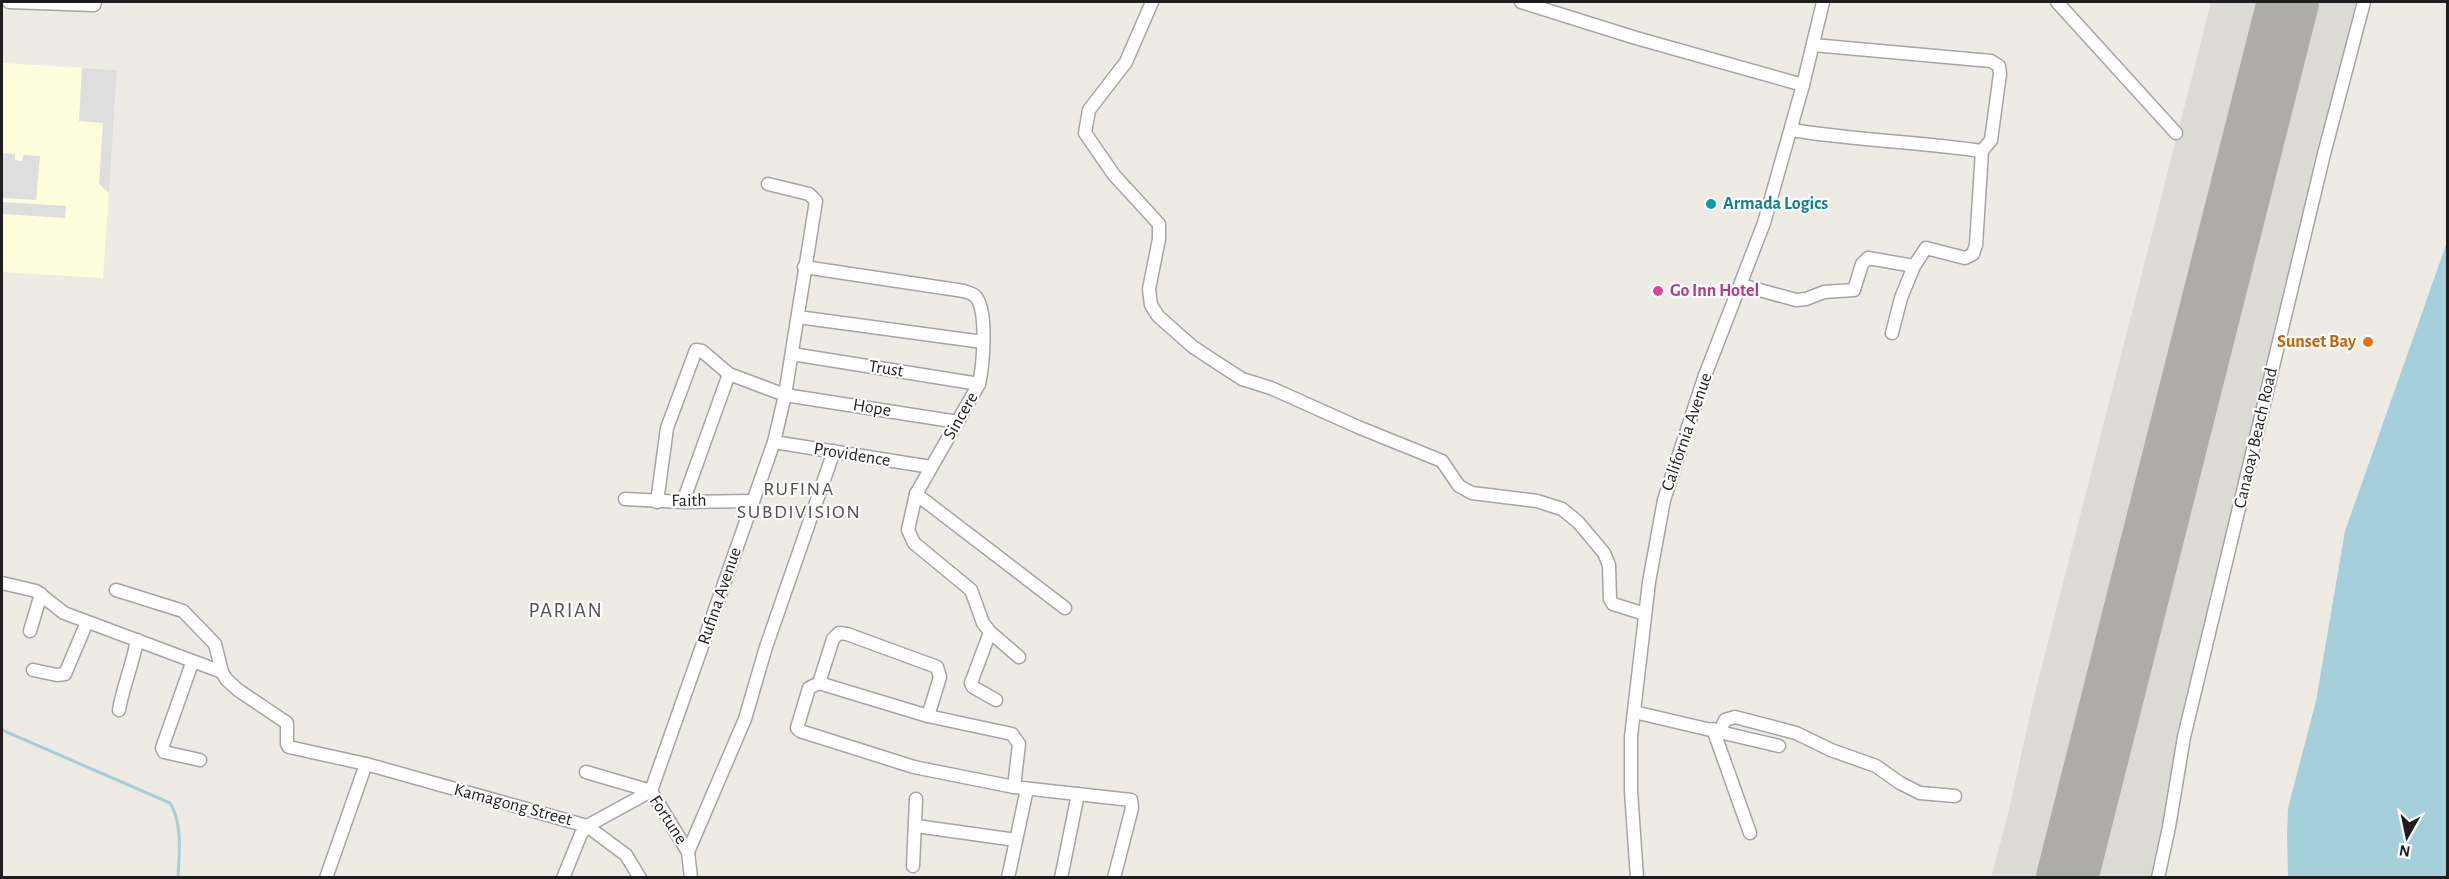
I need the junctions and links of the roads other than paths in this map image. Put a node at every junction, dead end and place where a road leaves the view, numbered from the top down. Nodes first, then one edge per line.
1 (9, 2) edge
2 (95, 2) edge
3 (1152, 2) edge
4 (1521, 2) edge
5 (1822, 2) edge
6 (2057, 2) edge
7 (2364, 2) edge
8 (1813, 45) junction
9 (1803, 85) junction
10 (1791, 130) junction
11 (2176, 134) dead end
12 (1982, 151) junction
13 (768, 184) dead end
14 (1914, 266) junction
15 (804, 267) junction
16 (1741, 285) junction
17 (798, 318) junction
18 (1892, 333) dead end
19 (983, 342) junction
20 (792, 354) junction
21 (729, 374) junction
22 (979, 384) junction
23 (785, 395) junction
24 (958, 422) junction
25 (774, 442) junction
26 (834, 451) junction
27 (931, 467) junction
28 (916, 494) junction
29 (625, 499) dead end
30 (753, 501) junction
31 (657, 502) junction
32 (683, 502) junction
33 (2, 583) edge
34 (116, 590) dead end
35 (41, 594) junction
36 (1065, 608) dead end
37 (1645, 614) junction
38 (87, 622) junction
39 (30, 631) dead end
40 (990, 632) junction
41 (137, 640) junction
42 (1019, 657) dead end
43 (192, 663) junction
44 (33, 670) dead end
45 (222, 672) junction
46 (819, 682) junction
47 (996, 700) dead end
48 (119, 710) dead end
49 (1634, 712) junction
50 (928, 716) junction
51 (1717, 730) junction
52 (1779, 746) dead end
53 (200, 760) dead end
54 (366, 764) junction
55 (586, 772) dead end
56 (1014, 787) junction
57 (1028, 789) junction
58 (651, 791) junction
59 (1078, 794) junction
60 (1955, 796) dead end
61 (916, 799) dead end
62 (587, 826) junction
63 (916, 826) junction
64 (1750, 833) dead end
65 (1016, 840) junction
66 (688, 852) junction
67 (913, 866) dead end
68 (326, 878) edge
69 (563, 878) edge
70 (640, 878) edge
71 (691, 878) edge
72 (1008, 878) edge
73 (1061, 878) edge
74 (1114, 878) edge
75 (1637, 878) edge
76 (2158, 878) edge

1 - 2 street
3 - 37 street
4 - 9 street
5 - 8 street, California Avenue
6 - 11 street
7 - 76 street, Canaoay Beach Road
8 - 9 street, California Avenue
8 - 12 street
9 - 10 street, California Avenue
10 - 12 street
10 - 16 street, California Avenue
12 - 14 street
13 - 15 street, Rufina Avenue
14 - 16 street
14 - 18 street
15 - 17 street, Rufina Avenue
15 - 19 street, Sincere
16 - 37 street, California Avenue
17 - 19 street
17 - 20 street, Rufina Avenue
19 - 22 street, Sincere
20 - 22 street, Trust
20 - 23 street, Rufina Avenue
21 - 23 street, Hope
21 - 31 street, Hope
21 - 32 street
22 - 24 street, Sincere
23 - 24 street, Hope
23 - 25 street, Rufina Avenue
24 - 27 street, Sincere
25 - 26 street, Providence
25 - 30 street, Rufina Avenue
26 - 27 street, Providence
26 - 66 street
27 - 28 street, Sincere
28 - 36 street
28 - 40 street, Sincere
29 - 31 street, Faith
30 - 32 street, Faith
30 - 58 street, Rufina Avenue
31 - 32 street, Faith
33 - 35 street
34 - 45 street
35 - 38 street
35 - 39 street
37 - 49 street, California Avenue
38 - 41 street
38 - 44 street
40 - 42 street, Sincere
40 - 47 street
41 - 43 street
41 - 48 street
43 - 45 street
43 - 53 street
45 - 54 street, Kamagong Street
46 - 50 street
46 - 50 street
46 - 56 street
49 - 51 street
49 - 75 street, California Avenue
50 - 56 street
51 - 52 street
51 - 60 street
51 - 64 street
54 - 62 street, Kamagong Street
54 - 68 street
55 - 58 street, Fortune
56 - 57 street
57 - 59 street
57 - 65 street
58 - 62 street
58 - 66 street, Fortune
59 - 73 street
59 - 74 street
61 - 63 street
62 - 69 street
62 - 70 street, Kamagong Street
63 - 65 street
63 - 67 street
65 - 72 street
66 - 71 street, Fortune

